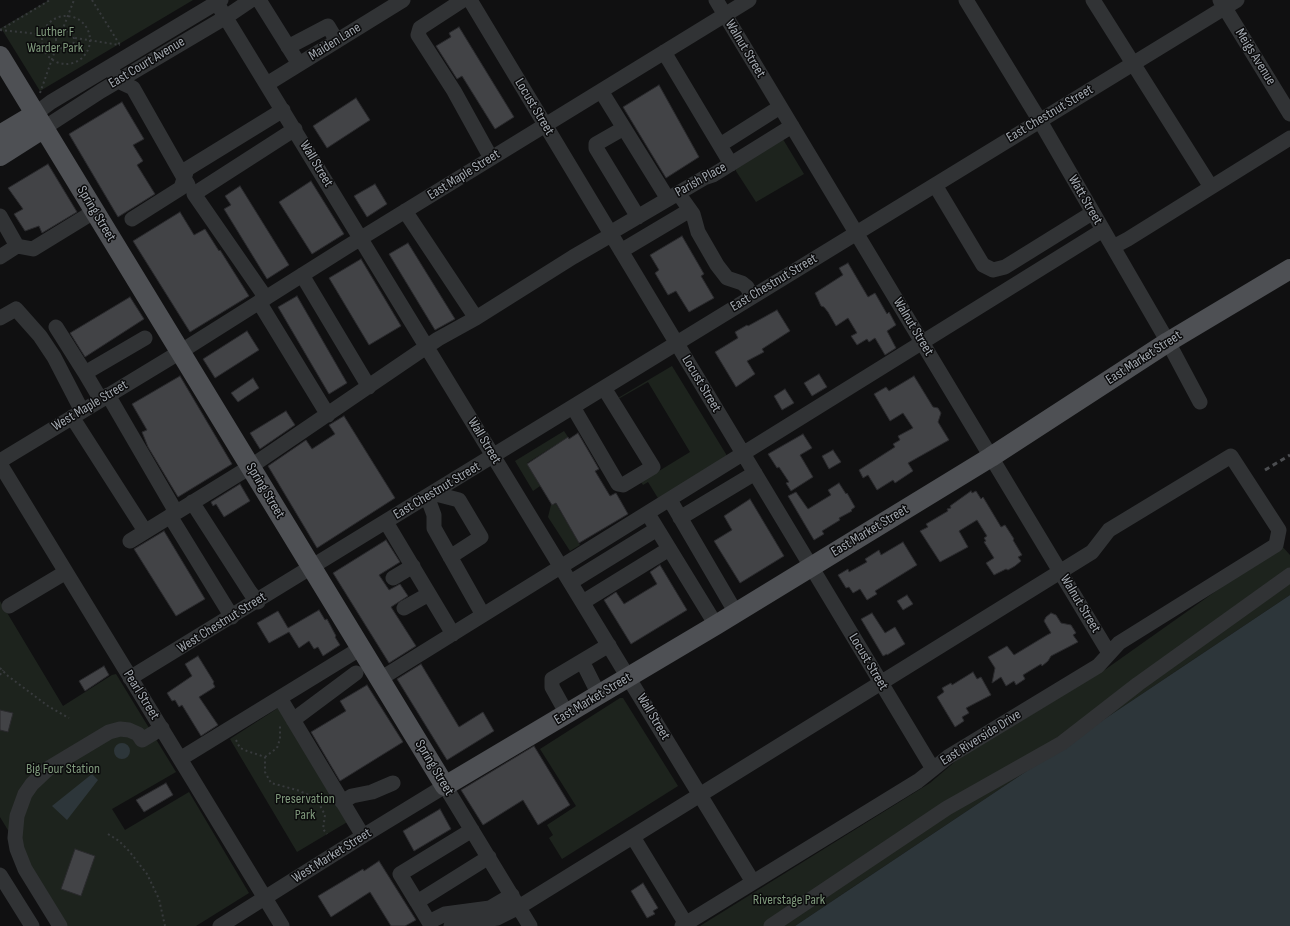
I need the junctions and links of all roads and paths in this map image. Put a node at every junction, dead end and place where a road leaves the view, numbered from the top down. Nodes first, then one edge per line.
1 (50, 0) edge
2 (74, 0) edge
3 (92, 0) edge
4 (251, 0) edge
5 (259, 0) edge
6 (403, 0) edge
7 (463, 0) edge
8 (470, 0) edge
9 (716, 0) edge
10 (748, 0) edge
11 (966, 0) edge
12 (1093, 0) edge
13 (217, 1) edge
14 (1227, 3) edge
15 (724, 14) junction
16 (68, 16) junction
17 (226, 17) junction
18 (62, 31) junction
19 (42, 34) junction
20 (57, 36) junction
21 (75, 38) junction
22 (90, 40) junction
23 (337, 41) junction
24 (58, 45) junction
25 (288, 47) junction
26 (664, 52) junction
27 (0, 56) edge
28 (52, 60) junction
29 (299, 64) junction
30 (1133, 64) junction
31 (110, 67) junction
32 (118, 81) junction
33 (267, 84) junction
34 (601, 91) junction
35 (39, 94) dead end
36 (780, 107) junction
37 (283, 110) junction
38 (1290, 114) edge
39 (1040, 120) junction
40 (39, 121) junction
41 (545, 125) junction
42 (792, 126) junction
43 (624, 128) junction
44 (294, 129) junction
45 (0, 135) edge
46 (1290, 138) edge
47 (720, 145) junction
48 (0, 156) edge
49 (491, 158) junction
50 (731, 164) junction
51 (184, 180) junction
52 (935, 185) junction
53 (1211, 187) junction
54 (194, 194) junction
55 (673, 196) junction
56 (690, 210) junction
57 (95, 211) junction
58 (405, 211) junction
59 (1092, 212) junction
60 (0, 216) edge
61 (638, 217) junction
62 (132, 219) dead end
63 (1103, 230) junction
64 (856, 233) junction
65 (611, 234) junction
66 (361, 238) junction
67 (17, 246) junction
68 (1112, 247) junction
69 (621, 251) junction
70 (0, 257) edge
71 (1290, 268) edge
72 (302, 275) junction
73 (752, 297) junction
74 (262, 300) junction
75 (0, 318) edge
76 (476, 318) junction
77 (56, 327) dead end
78 (145, 338) dead end
79 (1168, 342) junction
80 (676, 343) junction
81 (922, 343) junction
82 (427, 347) junction
83 (180, 352) junction
84 (85, 373) junction
85 (369, 387) junction
86 (604, 388) junction
87 (105, 398) junction
88 (1200, 402) dead end
89 (573, 407) junction
90 (77, 414) junction
91 (328, 415) junction
92 (743, 454) junction
93 (494, 456) junction
94 (991, 457) junction
95 (0, 463) edge
96 (250, 467) junction
97 (755, 473) junction
98 (458, 478) junction
99 (430, 495) junction
100 (463, 498) junction
101 (670, 500) junction
102 (192, 502) junction
103 (173, 514) junction
104 (648, 514) junction
105 (434, 515) junction
106 (680, 518) junction
107 (386, 522) junction
108 (657, 529) junction
109 (145, 532) junction
110 (130, 541) dead end
111 (670, 549) junction
112 (450, 557) junction
113 (413, 566) junction
114 (561, 566) junction
115 (312, 567) junction
116 (812, 567) junction
117 (66, 572) junction
118 (1060, 572) junction
119 (1290, 575) edge
120 (393, 578) dead end
121 (571, 582) junction
122 (429, 594) junction
123 (258, 602) junction
124 (582, 602) junction
125 (9, 606) dead end
126 (404, 608) dead end
127 (736, 612) junction
128 (483, 616) junction
129 (232, 617) junction
130 (716, 625) junction
131 (453, 634) junction
132 (609, 645) junction
133 (361, 648) junction
134 (1109, 653) junction
135 (582, 661) junction
136 (0, 668) edge
137 (3, 670) junction
138 (356, 673) dead end
139 (0, 675) edge
140 (629, 677) junction
141 (130, 678) junction
142 (380, 679) junction
143 (880, 682) junction
144 (599, 695) junction
145 (280, 698) junction
146 (567, 714) junction
147 (68, 718) dead end
148 (286, 720) junction
149 (162, 728) junction
150 (234, 737) dead end
151 (265, 757) junction
152 (180, 760) junction
153 (933, 769) junction
154 (393, 783) dead end
155 (445, 786) junction
156 (701, 795) junction
157 (342, 802) junction
158 (472, 830) junction
159 (108, 834) dead end
160 (327, 834) dead end
161 (363, 836) junction
162 (634, 837) junction
163 (489, 858) junction
164 (0, 875) edge
165 (753, 882) junction
166 (264, 898) junction
167 (515, 901) junction
168 (417, 902) junction
169 (499, 922) edge
170 (425, 924) edge
171 (684, 925) edge
172 (32, 926) edge
173 (60, 926) edge
174 (165, 926) edge
175 (220, 926) edge
176 (282, 926) edge
177 (451, 926) edge
178 (530, 926) edge
179 (771, 926) edge

1 - 19 path
2 - 16 path
3 - 22 path
4 - 17 street, East Court Avenue
5 - 25 street
6 - 23 street, Maiden Lane
7 - 49 street
8 - 41 street, Locust Street
9 - 15 street, Walnut Street
10 - 15 street, East Maple Street
11 - 39 street, Watt Street
12 - 30 street
13 - 17 street, Wall Street
13 - 31 street, East Court Avenue
14 - 30 street, East Chestnut Street
14 - 38 street, Meigs Avenue
15 - 26 street, East Maple Street
15 - 36 street, Walnut Street
16 - 18 path
16 - 19 path
16 - 22 path
17 - 32 street, East Court Avenue
17 - 33 street, Wall Street
18 - 20 path
18 - 21 path
19 - 20 path
19 - 28 path
20 - 24 path
21 - 22 path
21 - 24 path
22 - 28 path
23 - 25 street
23 - 29 street, Maiden Lane
24 - 28 path
25 - 29 street
26 - 34 street, East Maple Street
26 - 47 street
27 - 40 main road, Spring Street
28 - 35 path
29 - 33 street, Maiden Lane
30 - 39 street, East Chestnut Street
30 - 53 street
31 - 32 street
31 - 40 street, East Court Avenue
32 - 40 street, East Court Avenue
32 - 51 street
33 - 37 street, Wall Street
34 - 41 street, East Maple Street
34 - 43 street
36 - 42 street, Walnut Street
36 - 47 street
37 - 44 street, Wall Street
37 - 51 street
39 - 52 street, East Chestnut Street
39 - 59 street, Watt Street
40 - 45 main road
40 - 48 main road
40 - 57 main road, Spring Street
41 - 49 street, East Maple Street
41 - 65 street, Locust Street
42 - 50 street, Parish Place
42 - 64 street, Walnut Street
43 - 55 street
43 - 61 street
44 - 54 street
44 - 66 street, Wall Street
46 - 53 street
47 - 50 street
49 - 58 street, East Maple Street
50 - 55 street, Parish Place
51 - 54 street
51 - 62 street
52 - 59 street
52 - 64 street, East Chestnut Street
53 - 68 street
54 - 74 street
55 - 56 street
55 - 61 street, Parish Place
56 - 69 street
56 - 73 street
57 - 67 street
57 - 83 main road, Spring Street
58 - 66 street, East Maple Street
58 - 76 street
59 - 63 street, Watt Street
60 - 67 street
61 - 65 street, Parish Place
63 - 68 street, Watt Street
63 - 81 street
64 - 73 street, East Chestnut Street
64 - 81 street, Walnut Street
65 - 69 street, Locust Street
65 - 76 street, Parish Place
66 - 72 street, East Maple Street
66 - 82 street, Wall Street
67 - 70 street
68 - 79 street, Watt Street
69 - 80 street, Locust Street
71 - 79 main road, East Market Street
72 - 74 street, East Maple Street
72 - 85 street
73 - 80 street, East Chestnut Street
74 - 83 street, East Maple Street
74 - 91 street
75 - 90 street
76 - 82 street, Parish Place
77 - 84 street
78 - 84 street
79 - 88 street, Watt Street
79 - 94 main road, East Market Street
80 - 86 street, East Chestnut Street
80 - 92 street, Locust Street
81 - 92 street
81 - 94 street, Walnut Street
82 - 85 street, Parish Place
82 - 93 street, Wall Street
83 - 87 street, West Maple Street
83 - 96 main road, Spring Street
84 - 87 street
85 - 91 street, Parish Place
86 - 89 street, East Chestnut Street
86 - 89 street
87 - 90 street, West Maple Street
87 - 103 street
89 - 93 street, East Chestnut Street
90 - 95 street, West Maple Street
90 - 109 street
91 - 96 street, Parish Place
92 - 97 street, Locust Street
92 - 101 street
93 - 98 street, East Chestnut Street
93 - 114 street, Wall Street
94 - 116 main road, East Market Street
94 - 118 street, Walnut Street
95 - 117 street, Pearl Street
96 - 102 street, Parish Place
96 - 115 main road, Spring Street
97 - 106 street
97 - 116 street, Locust Street
98 - 99 street, East Chestnut Street
98 - 100 street
99 - 100 street
99 - 105 street
99 - 107 street, East Chestnut Street
100 - 105 street
100 - 112 street
101 - 104 street
101 - 106 street
102 - 103 street, Parish Place
102 - 123 street
103 - 109 street, Parish Place
103 - 129 street
104 - 108 street
104 - 114 street
105 - 112 street
106 - 127 street
107 - 113 street
107 - 115 street, East Chestnut Street
108 - 111 street
108 - 121 street
109 - 110 street, Parish Place
111 - 124 street
111 - 130 street
112 - 128 street
113 - 120 street
113 - 122 street
114 - 121 street, Wall Street
114 - 128 street
115 - 123 street, West Chestnut Street
115 - 133 main road, Spring Street
116 - 127 main road, East Market Street
116 - 143 street, Locust Street
117 - 125 street
117 - 141 street, Pearl Street
118 - 134 street, Walnut Street
118 - 134 street, East Riverside Drive
118 - 143 street
119 - 179 street
121 - 124 street, Wall Street
122 - 126 street
122 - 131 street
123 - 129 street, West Chestnut Street
124 - 132 street, Wall Street
127 - 130 main road, East Market Street
128 - 131 street
129 - 141 street, West Chestnut Street
130 - 140 main road, East Market Street
131 - 142 street
132 - 135 street
132 - 140 street, Wall Street
133 - 142 main road, Spring Street
133 - 145 street
134 - 153 street, East Riverside Drive
135 - 144 street
135 - 146 street
136 - 137 path
137 - 139 path
137 - 147 path
138 - 148 street
140 - 144 main road, East Market Street
140 - 156 street, Wall Street
141 - 149 street, Pearl Street
142 - 155 main road, Spring Street
143 - 153 street, Locust Street
143 - 156 street
144 - 146 main road, East Market Street
145 - 148 street
145 - 152 street
146 - 155 main road, East Market Street
148 - 151 path
148 - 157 street
149 - 152 street, Pearl Street
149 - 173 street
150 - 151 path
151 - 160 path
152 - 166 street, Pearl Street
153 - 165 street, East Riverside Drive
154 - 157 street
155 - 158 street, Spring Street
155 - 161 street, West Market Street
156 - 162 street
156 - 165 street, Wall Street
157 - 161 street
158 - 163 street, Spring Street
158 - 168 street
159 - 174 path
161 - 166 street, West Market Street
162 - 167 street
162 - 171 street
163 - 167 street, Spring Street
163 - 168 street
164 - 172 street
165 - 171 street, East Riverside Drive
166 - 175 street, West Market Street
166 - 176 street, Pearl Street
167 - 169 street
167 - 170 street
167 - 178 street, Spring Street
168 - 170 street
169 - 177 street

